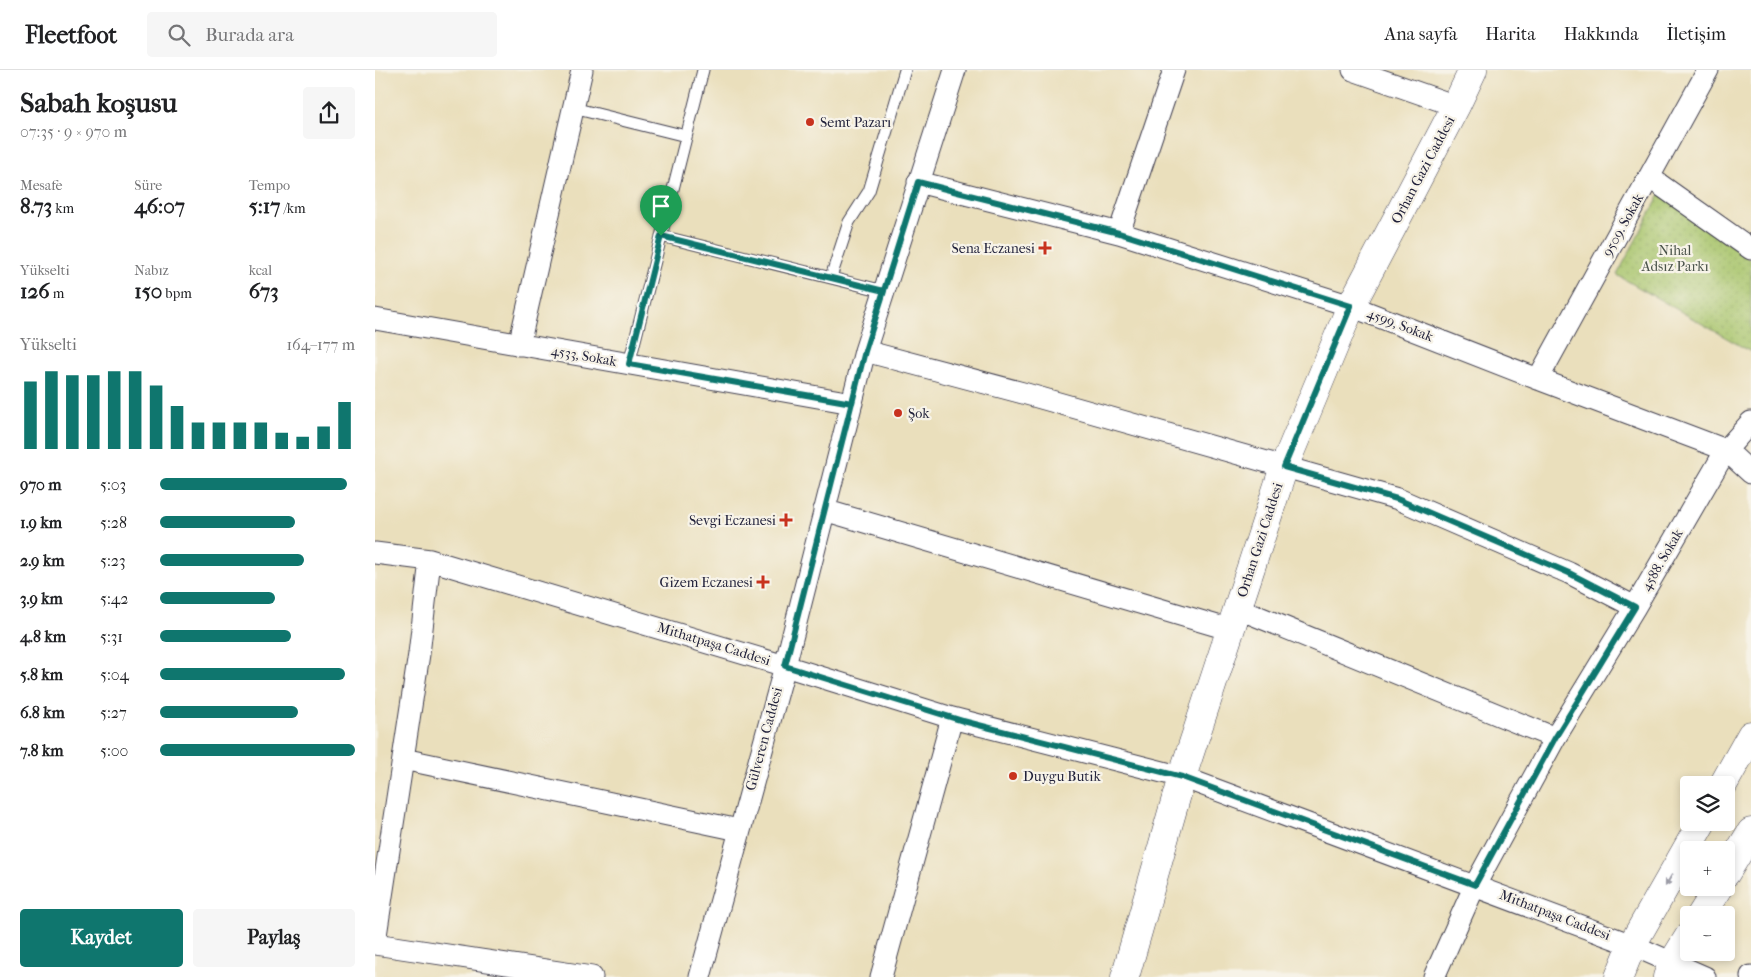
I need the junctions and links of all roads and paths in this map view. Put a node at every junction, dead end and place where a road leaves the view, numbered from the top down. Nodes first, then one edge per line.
1 (582, 70) edge
2 (703, 70) edge
3 (905, 70) edge
4 (955, 70) edge
5 (1174, 70) edge
6 (1353, 70) edge
7 (1473, 70) edge
8 (1708, 70) edge
9 (1456, 106) junction
10 (573, 108) junction
11 (686, 136) junction
12 (1649, 177) junction
13 (918, 182) junction
14 (1119, 233) junction
15 (661, 236) junction
16 (1751, 249) edge
17 (831, 277) junction
18 (884, 291) junction
19 (1351, 306) junction
20 (375, 319) edge
21 (519, 345) junction
22 (865, 351) junction
23 (629, 364) junction
24 (1538, 379) junction
25 (852, 403) junction
26 (1751, 422) edge
27 (1726, 450) junction
28 (1284, 467) junction
29 (1751, 473) edge
30 (824, 510) junction
31 (375, 553) edge
32 (430, 560) junction
33 (1635, 607) junction
34 (1234, 619) junction
35 (785, 666) junction
36 (952, 718) junction
37 (1751, 735) edge
38 (1555, 738) junction
39 (403, 759) junction
40 (1728, 776) edge
41 (1182, 777) junction
42 (739, 830) junction
43 (1697, 831) edge
44 (1751, 832) edge
45 (1735, 858) edge
46 (1475, 885) junction
47 (375, 943) edge
48 (1632, 944) junction
49 (1680, 952) edge
50 (1670, 970) edge
51 (592, 977) edge
52 (700, 977) edge
53 (881, 977) edge
54 (1125, 977) edge
55 (1433, 977) edge
56 (1619, 977) edge
57 (1705, 977) edge

1 - 10 street
2 - 11 lane
3 - 17 lane
4 - 13 street, Gülveren Caddesi
5 - 14 street
6 - 9 street
7 - 9 street, Orhan Gazi Caddesi
8 - 12 street, 9509. Sokak
9 - 19 street, Orhan Gazi Caddesi
10 - 11 lane
10 - 21 street
11 - 15 lane
12 - 16 street
12 - 24 street, 9509. Sokak
13 - 14 street, 4599, Sokak
13 - 18 street, Gülveren Caddesi
14 - 19 street, 4599, Sokak
15 - 17 lane
15 - 23 lane
17 - 18 lane
18 - 22 street, Gülveren Caddesi
19 - 24 street, 4599, Sokak
19 - 28 street, Orhan Gazi Caddesi
20 - 21 street, 4533, Sokak
21 - 23 street, 4533, Sokak
22 - 25 street, Gülveren Caddesi
22 - 28 street
23 - 25 street, 4533, Sokak
24 - 27 street, 4599, Sokak
25 - 30 street, Gülveren Caddesi
26 - 27 street, 4588. Sokak
27 - 29 street, 4599, Sokak
27 - 33 street, 4588. Sokak
28 - 33 street
28 - 34 street, Orhan Gazi Caddesi
30 - 34 street
30 - 35 street, Gülveren Caddesi
31 - 32 street, Mithatpaşa Caddesi
32 - 35 street, Mithatpaşa Caddesi
32 - 39 street
33 - 38 street, 4588. Sokak
34 - 38 street
34 - 41 street, Orhan Gazi Caddesi
35 - 36 street, Mithatpaşa Caddesi
35 - 42 street, Gülveren Caddesi
36 - 41 street, Mithatpaşa Caddesi
36 - 53 street
37 - 40 street
38 - 46 street, 4588. Sokak
39 - 42 street
39 - 47 street
41 - 46 street, Mithatpaşa Caddesi
41 - 54 street, Orhan Gazi Caddesi
42 - 52 street, Gülveren Caddesi
43 -> 48 street
44 - 45 street
46 - 48 street, Mithatpaşa Caddesi
46 - 55 street, 4588. Sokak
47 - 51 street
48 - 50 street, Mithatpaşa Caddesi
48 - 56 street
49 - 50 street
50 - 57 street, Mithatpaşa Caddesi

